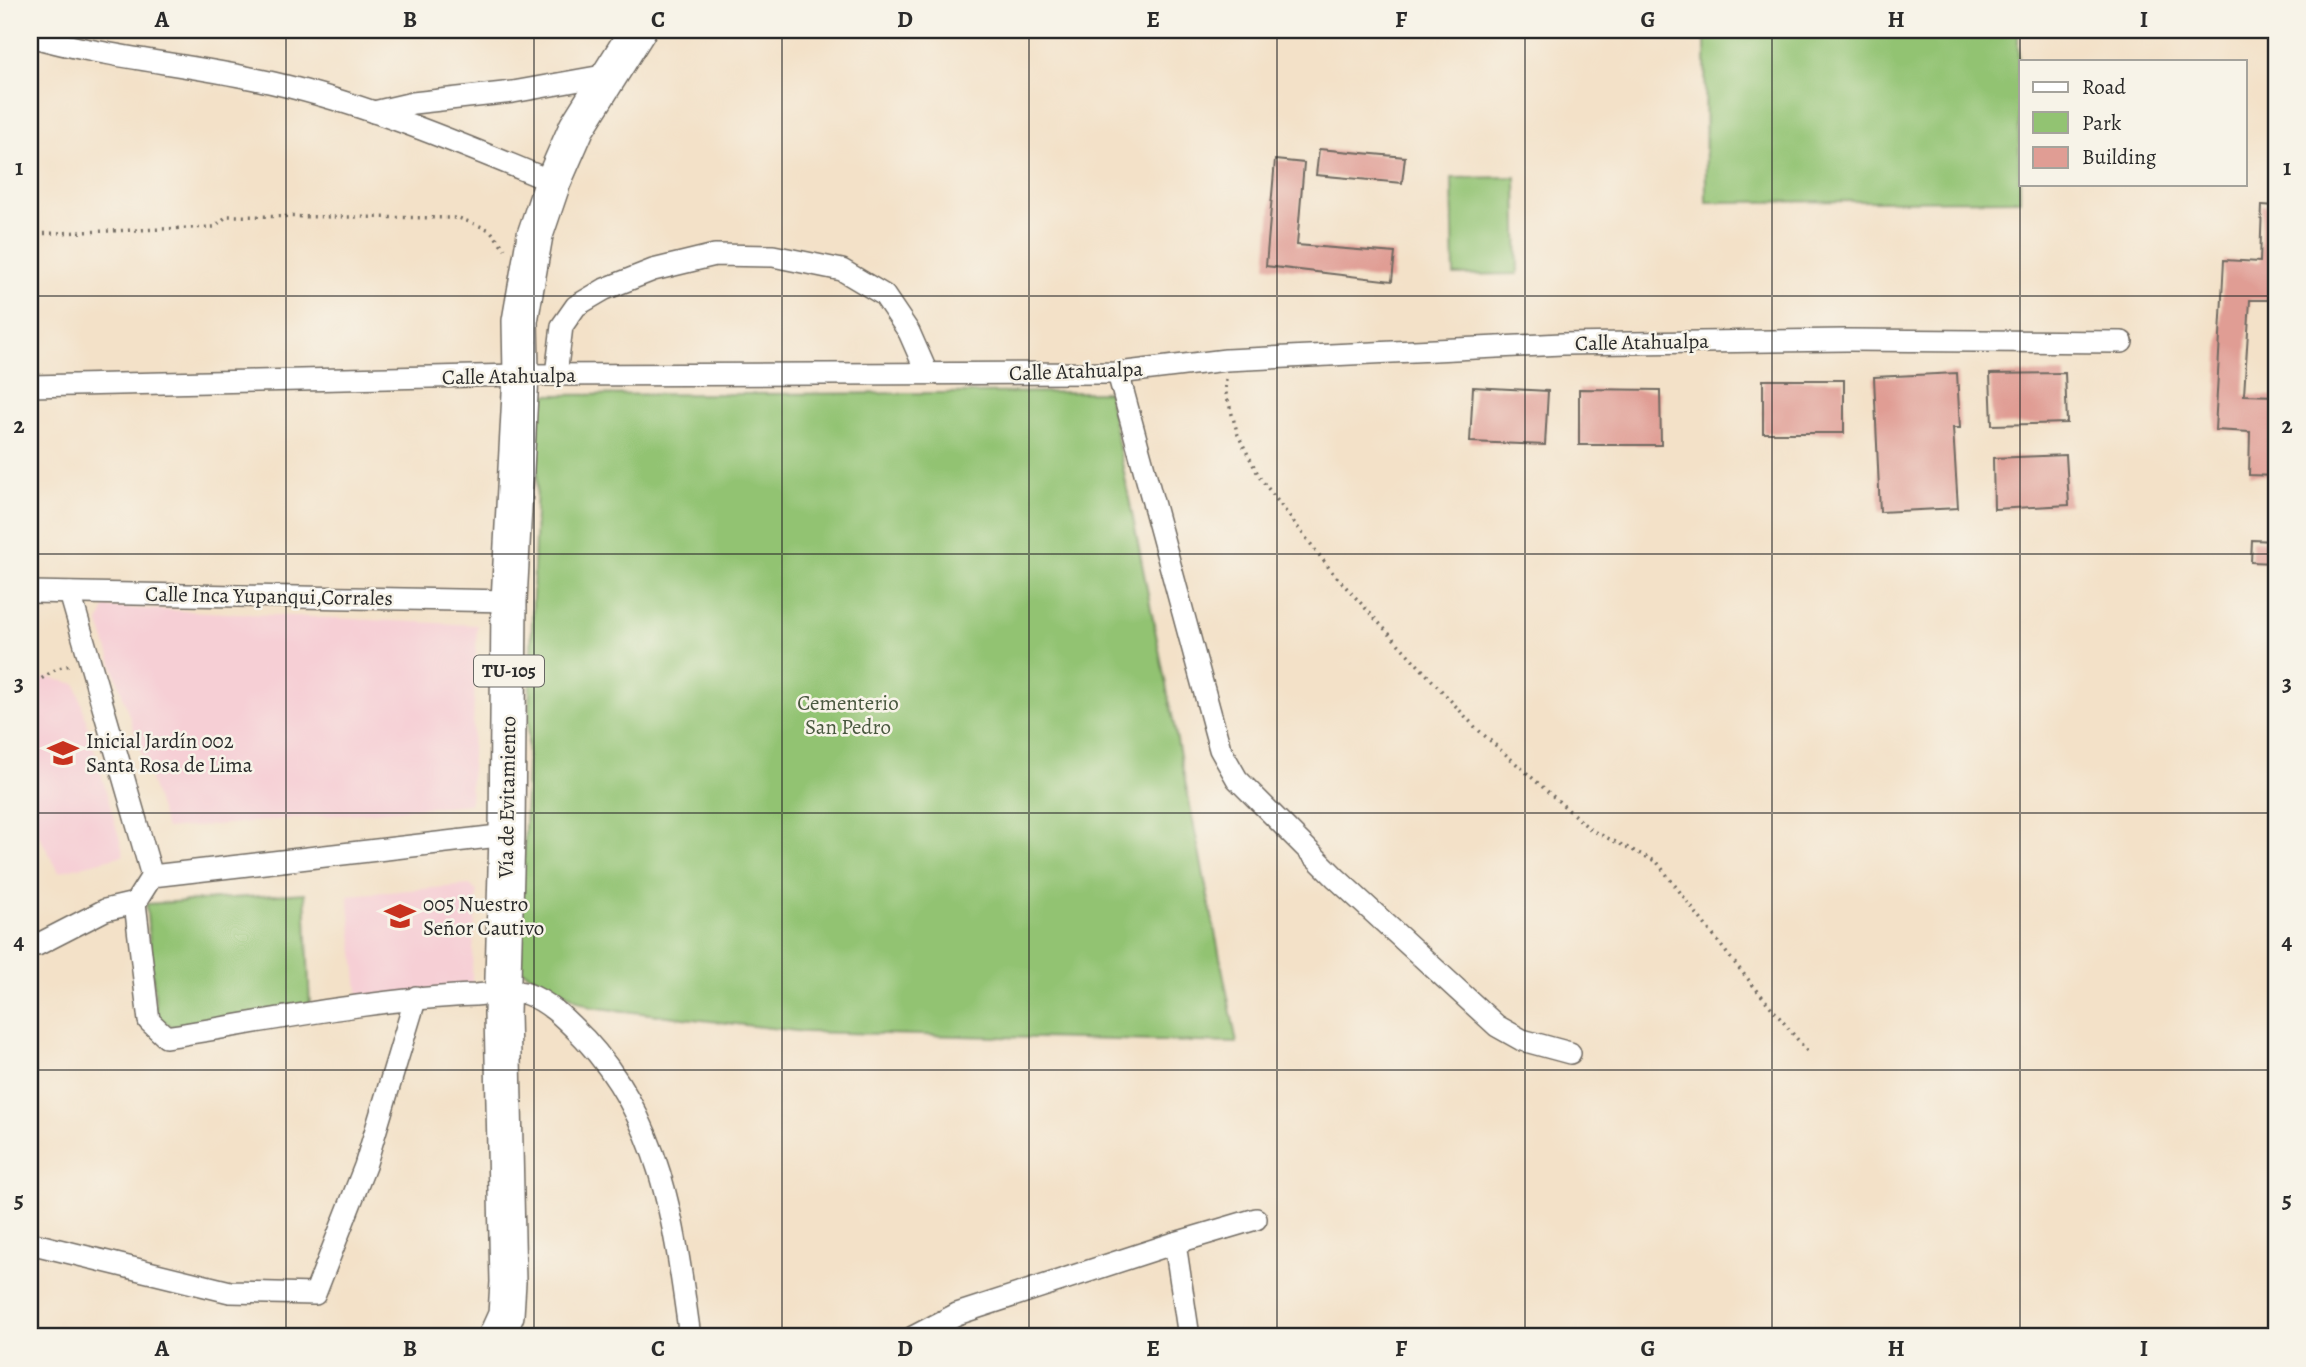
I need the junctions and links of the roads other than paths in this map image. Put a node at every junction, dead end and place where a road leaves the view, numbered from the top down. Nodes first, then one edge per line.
1 (638, 30) edge
2 (30, 36) edge
3 (608, 75) junction
4 (372, 113) junction
5 (553, 182) junction
6 (2122, 342) dead end
7 (927, 373) junction
8 (1118, 373) junction
9 (521, 375) junction
10 (556, 375) junction
11 (30, 386) edge
12 (30, 592) edge
13 (69, 593) junction
14 (509, 601) junction
15 (507, 835) junction
16 (152, 876) junction
17 (135, 903) junction
18 (37, 945) dead end
19 (503, 993) junction
20 (416, 997) junction
21 (1570, 1053) dead end
22 (1256, 1219) dead end
23 (30, 1243) edge
24 (1175, 1243) junction
25 (496, 1337) edge
26 (690, 1337) edge
27 (914, 1337) edge
28 (1189, 1337) edge

1 - 3 main road, Vía de Evitamiento / TU-105
2 - 4 street
3 - 4 street
3 - 5 main road, Vía de Evitamiento / TU-105
4 - 5 street
5 - 9 main road, Vía de Evitamiento / TU-105
6 - 8 street, Calle Atahualpa
7 - 8 street, Calle Atahualpa
7 - 10 street, Calle Atahualpa
7 - 10 street
8 - 21 street
9 - 10 street, Calle Atahualpa
9 - 11 street, Calle Atahualpa
9 - 14 main road, Vía de Evitamiento / TU-105
12 - 13 street, Calle Inca Yupanqui,Corrales
13 - 14 street, Calle Inca Yupanqui,Corrales
13 - 16 street
14 - 15 main road, Vía de Evitamiento / TU-105
15 - 16 street
15 - 19 main road, Vía de Evitamiento / TU-105
16 - 17 street
17 - 18 street
17 - 20 street
19 - 20 street
19 - 25 main road, Vía de Evitamiento / TU-105
19 - 26 street
20 - 23 street
22 - 24 street
24 - 27 street
24 - 28 street

